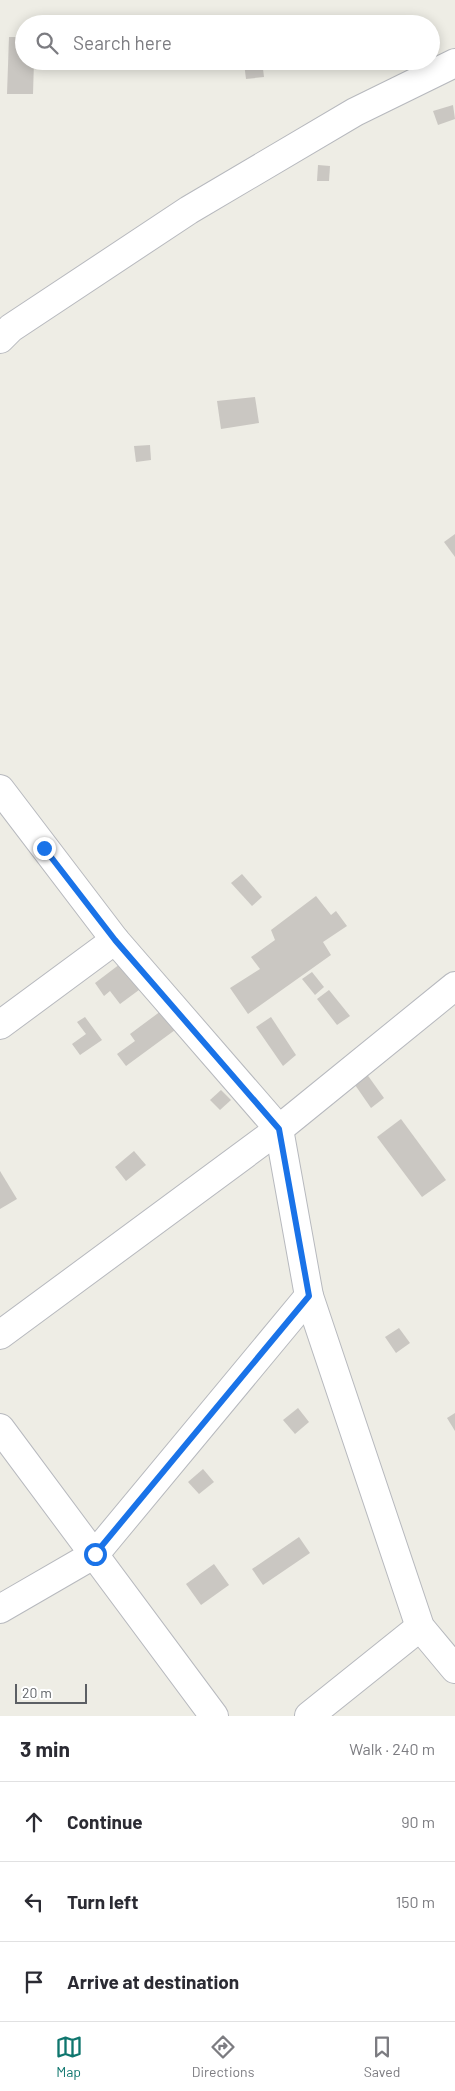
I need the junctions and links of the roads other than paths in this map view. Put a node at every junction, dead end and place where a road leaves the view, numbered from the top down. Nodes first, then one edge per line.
1 (455, 63) edge
2 (0, 339) edge
3 (0, 789) edge
4 (115, 940) junction
5 (455, 986) edge
6 (0, 1025) edge
7 (279, 1129) junction
8 (309, 1296) junction
9 (0, 1335) edge
10 (0, 1428) edge
11 (95, 1554) junction
12 (0, 1609) edge
13 (420, 1627) junction
14 (455, 1669) edge
15 (214, 1716) edge
16 (309, 1716) edge

1 - 2 street
3 - 4 street
4 - 6 street
4 - 7 street
5 - 7 street
7 - 8 street
7 - 9 street
8 - 11 street
8 - 13 street
10 - 11 street
11 - 12 street
11 - 15 street
13 - 14 street
13 - 16 street

